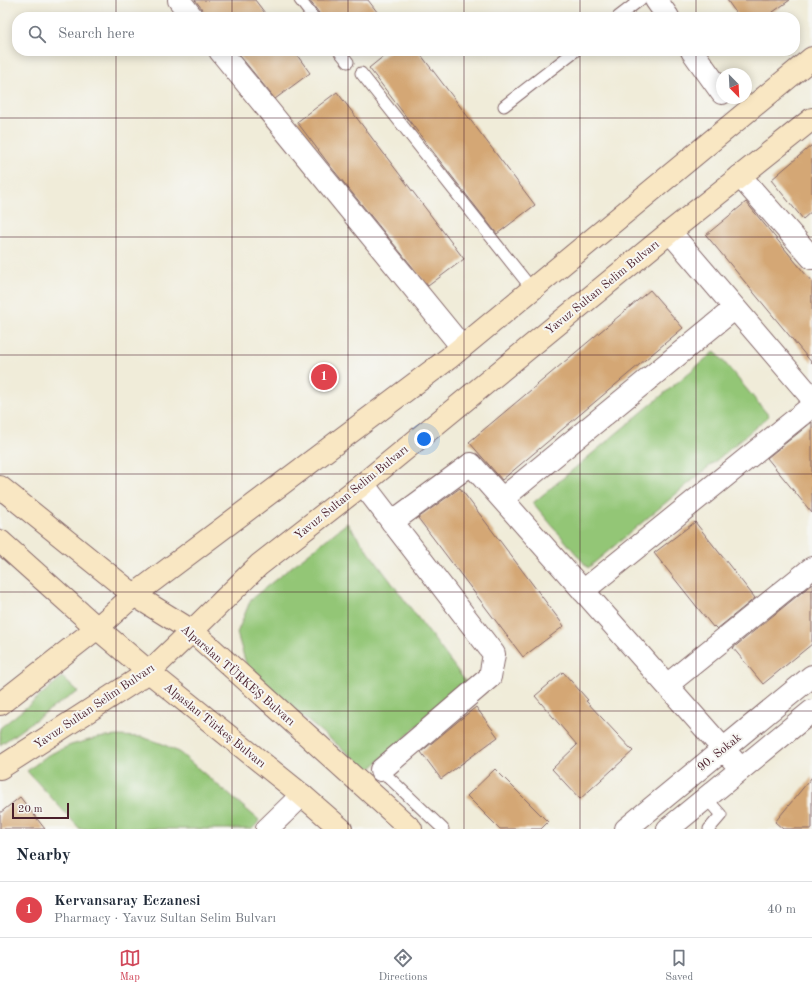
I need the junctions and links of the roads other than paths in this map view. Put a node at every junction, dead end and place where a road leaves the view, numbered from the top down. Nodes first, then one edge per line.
1 (179, 0) edge
2 (300, 0) edge
3 (640, 0) edge
4 (656, 0) edge
5 (188, 12) edge
6 (309, 12) edge
7 (624, 12) edge
8 (664, 12) edge
9 (224, 56) edge
10 (343, 56) edge
11 (568, 56) edge
12 (696, 56) edge
13 (812, 58) edge
14 (348, 62) dead end
15 (361, 73) dead end
16 (716, 85) edge
17 (730, 104) edge
18 (504, 106) dead end
19 (740, 118) junction
20 (812, 119) edge
21 (740, 176) junction
22 (670, 232) junction
23 (810, 252) edge
24 (532, 289) junction
25 (735, 308) junction
26 (462, 347) junction
27 (812, 398) edge
28 (812, 406) edge
29 (363, 484) junction
30 (0, 487) edge
31 (502, 499) junction
32 (392, 522) junction
33 (0, 541) edge
34 (812, 568) edge
35 (583, 591) junction
36 (134, 595) junction
37 (97, 628) junction
38 (192, 631) junction
39 (149, 672) junction
40 (811, 679) edge
41 (667, 686) junction
42 (0, 704) edge
43 (812, 711) edge
44 (723, 749) junction
45 (0, 768) edge
46 (741, 769) junction
47 (380, 770) joint
48 (302, 795) junction
49 (706, 798) junction
50 (267, 829) edge
51 (341, 829) edge
52 (412, 829) edge
53 (443, 829) edge
54 (626, 829) edge
55 (668, 829) edge
56 (709, 829) edge

1 - 5 street
2 - 6 lane
3 - 7 lane
4 - 8 street
9 - 26 street
10 - 14 lane
11 - 18 lane
12 - 16 street
13 - 19 main road
15 - 24 lane
17 - 19 street
19 - 24 main road
20 - 21 main road, Yavuz Sultan Selim Bulvarı
21 - 22 main road, Yavuz Sultan Selim Bulvarı
21 - 23 street
22 - 25 street
22 - 29 main road, Yavuz Sultan Selim Bulvarı
24 - 26 main road
25 - 27 street
25 - 31 street
26 - 36 main road
28 - 35 street
29 - 32 street
29 - 38 main road, Yavuz Sultan Selim Bulvarı
30 - 36 main road, Alparslan TÜRKEŞ Bulvarı
31 - 32 street
31 - 35 street
32 - 47 street
33 - 37 main road, Alpaslan Türkeş Bulvarı
34 - 41 street
35 - 41 street
36 - 37 main road
36 - 38 main road, Alparslan TÜRKEŞ Bulvarı
37 - 39 main road, Alpaslan Türkeş Bulvarı
37 - 42 main road
38 - 39 main road, Yavuz Sultan Selim Bulvarı
38 - 52 main road, Alparslan TÜRKEŞ Bulvarı
39 - 45 main road, Yavuz Sultan Selim Bulvarı
39 - 48 main road, Alpaslan Türkeş Bulvarı
40 - 44 street, 90. Sokak
41 - 44 street
43 - 46 street
44 - 46 street
44 - 54 street, 90. Sokak
46 - 49 street
47 - 53 lane
48 - 50 street
48 - 51 main road, Alpaslan Türkeş Bulvarı
49 - 55 street
49 - 56 lane

